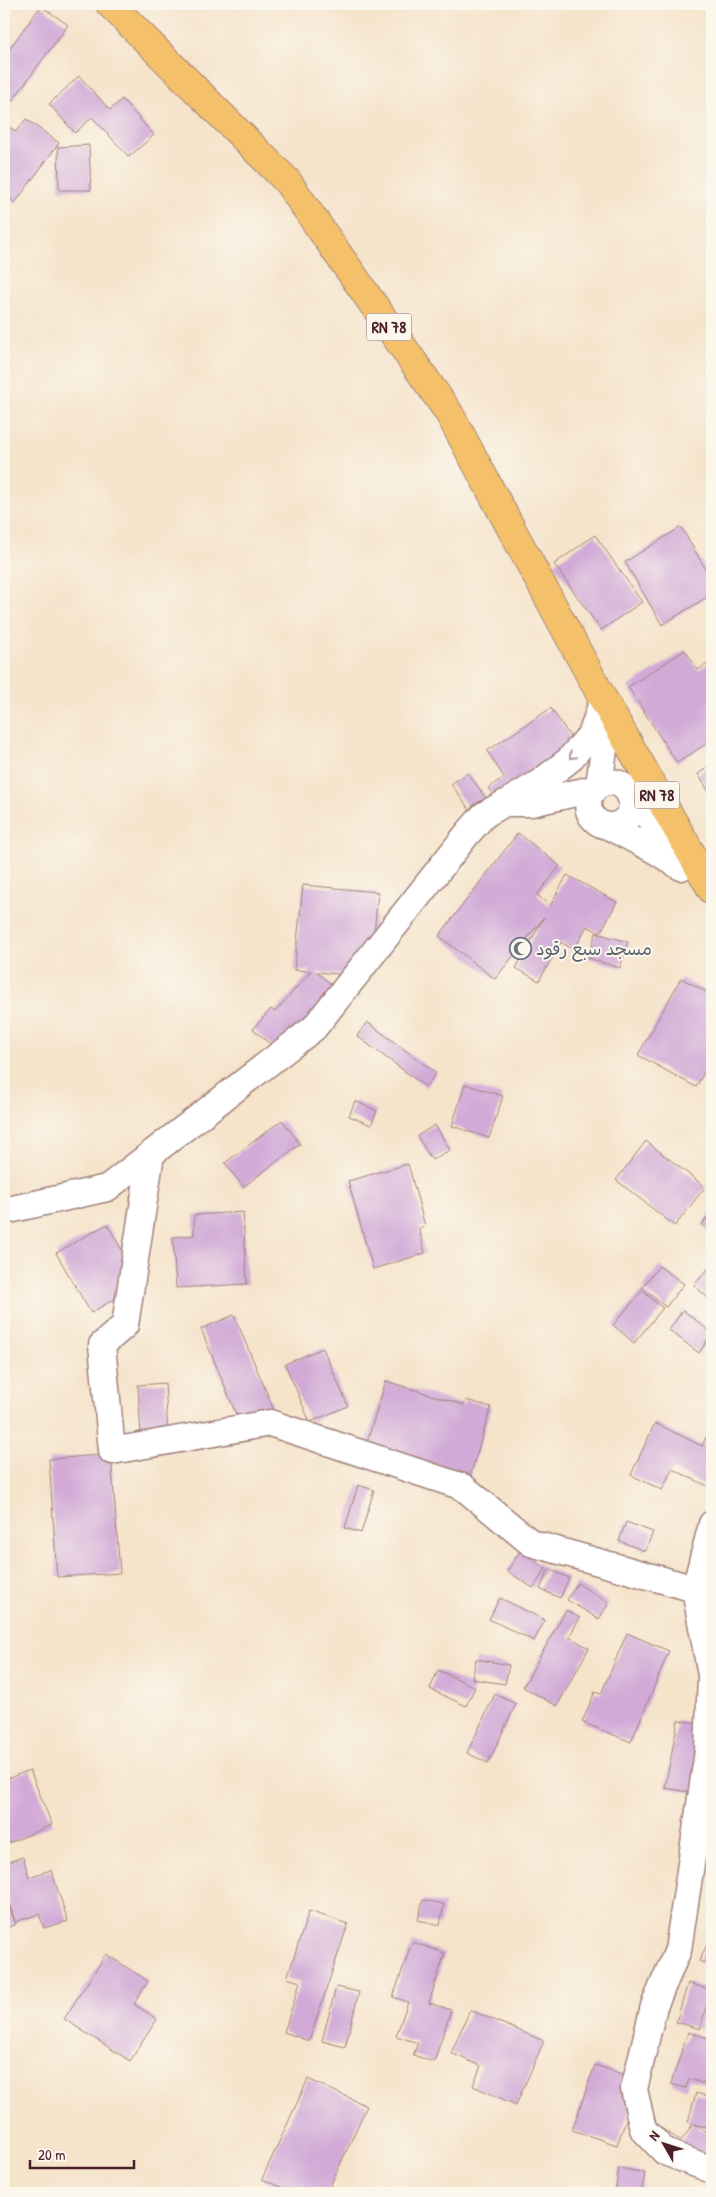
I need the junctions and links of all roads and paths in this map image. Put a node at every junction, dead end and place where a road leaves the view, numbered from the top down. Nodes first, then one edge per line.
1 (110, 4) edge
2 (603, 699) junction
3 (596, 786) junction
4 (630, 796) junction
5 (505, 803) junction
6 (530, 803) junction
7 (600, 821) junction
8 (710, 887) edge
9 (151, 1154) junction
10 (4, 1211) edge
11 (712, 1524) edge
12 (696, 1589) junction
13 (712, 2170) edge

1 - 2 main road, RN 78
2 - 3 street
2 -> 5 street
2 - 8 main road, RN 78
3 - 4 street
3 - 6 street
3 - 7 street
4 - 7 street
4 - 8 street
5 - 6 street
5 - 9 street
6 - 7 street
7 - 8 street
9 - 10 street
9 - 12 street
11 - 12 street
12 - 13 street

